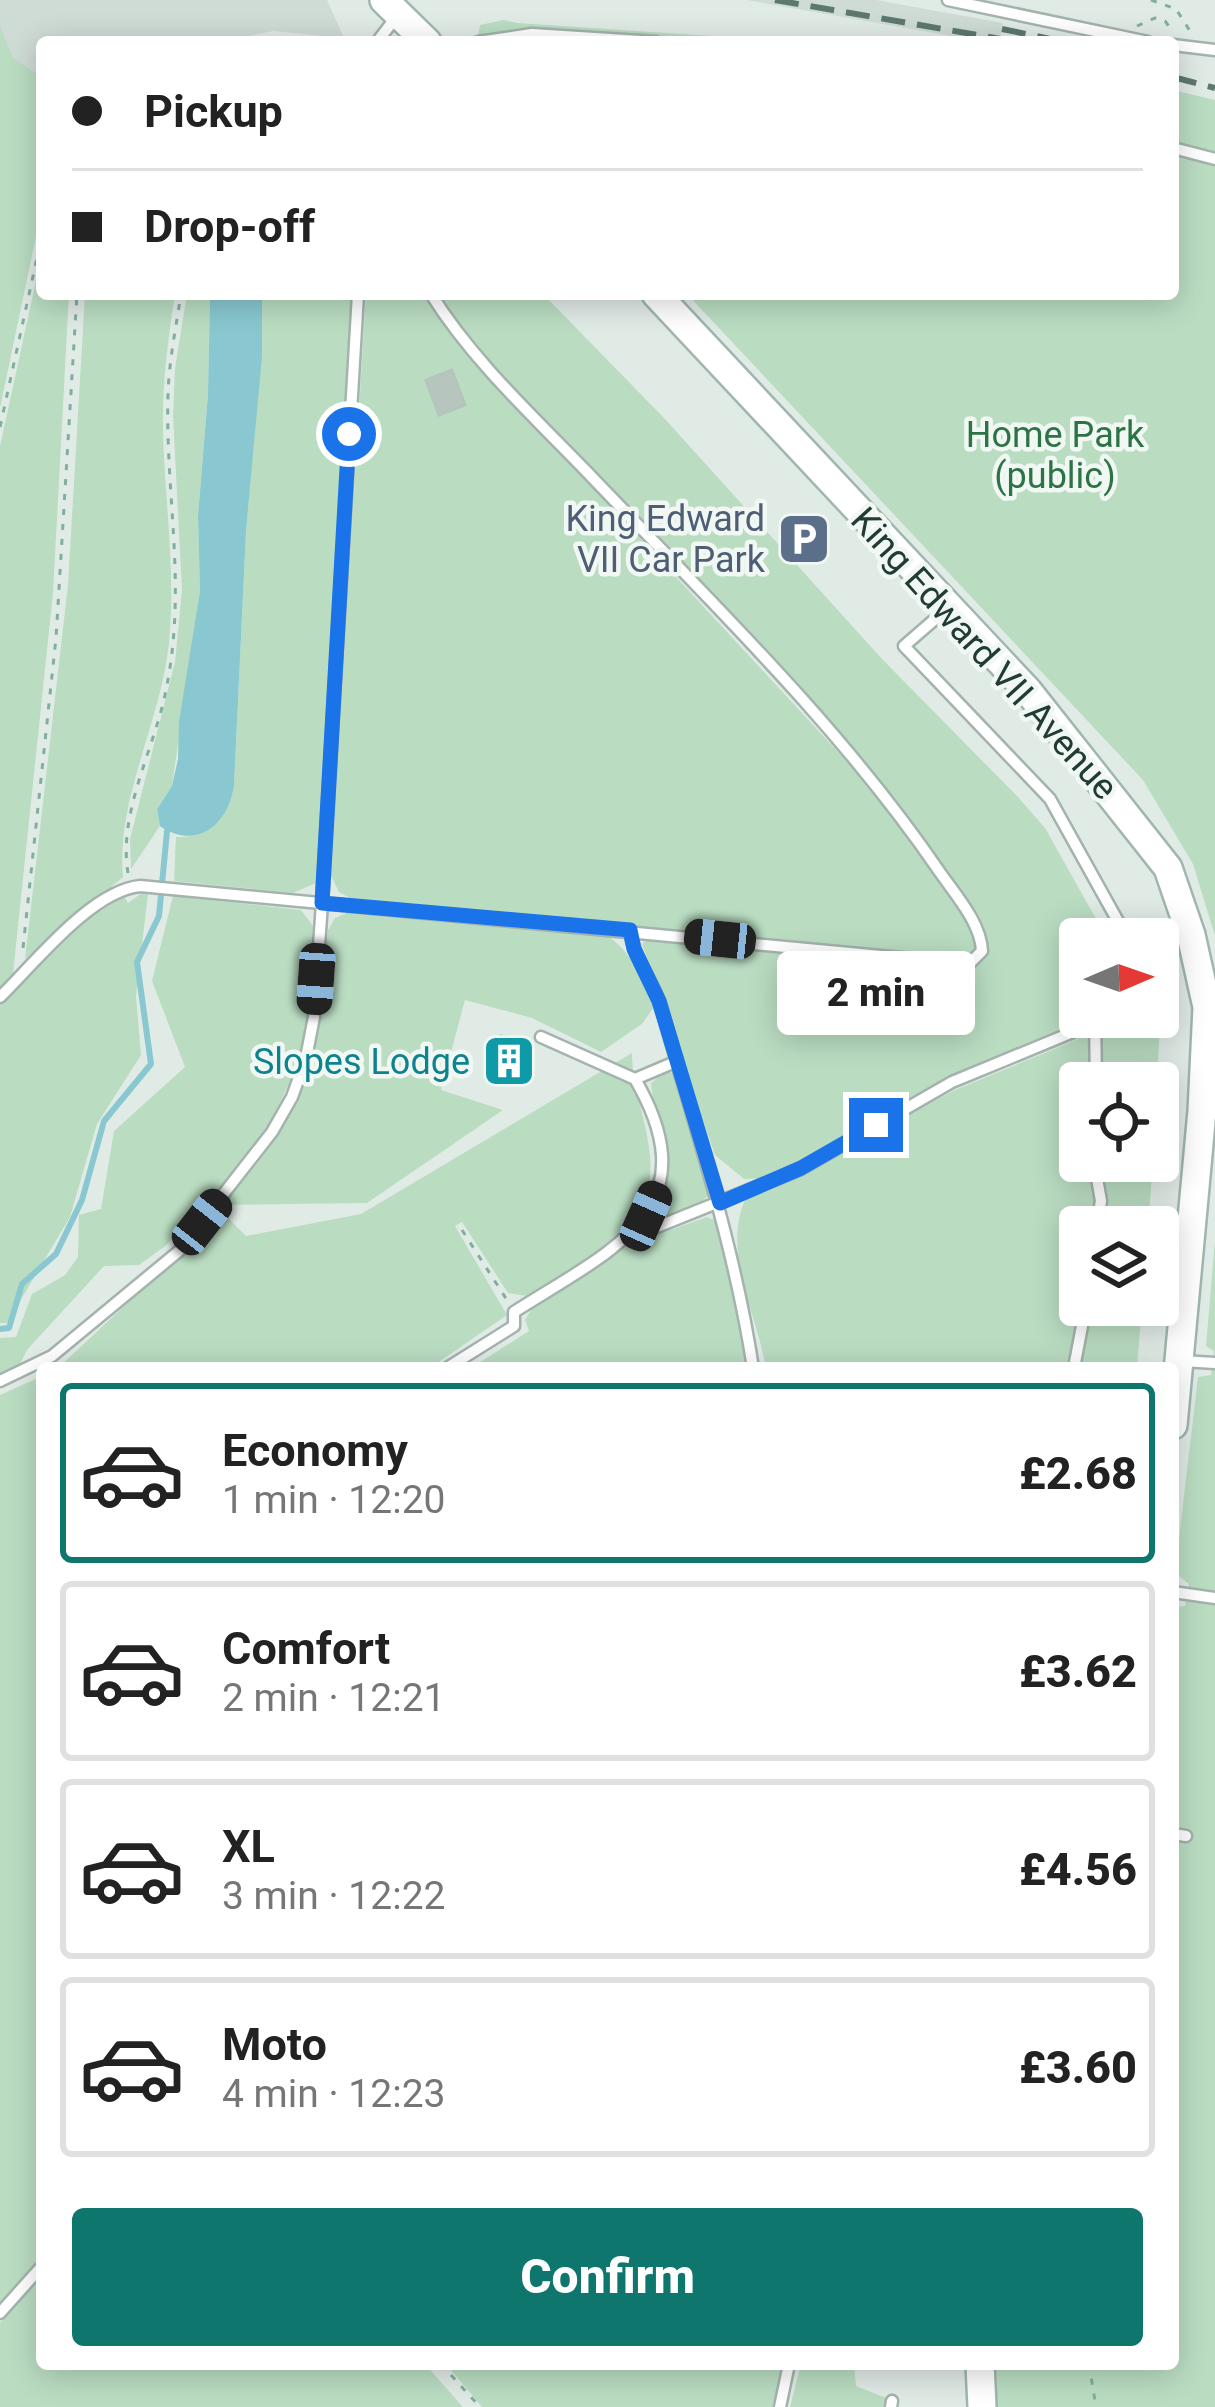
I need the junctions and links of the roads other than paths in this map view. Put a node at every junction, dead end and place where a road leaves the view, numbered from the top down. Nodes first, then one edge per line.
1 (948, 0) edge
2 (391, 8) edge
3 (379, 36) edge
4 (421, 36) edge
5 (518, 36) edge
6 (563, 36) edge
7 (1119, 36) edge
8 (1179, 45) edge
9 (1215, 50) edge
10 (1179, 150) edge
11 (1215, 159) edge
12 (358, 300) edge
13 (436, 300) edge
14 (662, 300) edge
15 (949, 606) junction
16 (322, 903) junction
17 (1116, 918) edge
18 (630, 930) junction
19 (0, 997) edge
20 (541, 1037) dead end
21 (1059, 1038) edge
22 (674, 1062) junction
23 (635, 1079) junction
24 (1209, 1111) edge
25 (720, 1203) junction
26 (627, 1239) junction
27 (1082, 1326) edge
28 (1181, 1360) junction
29 (40, 1362) edge
30 (457, 1362) edge
31 (753, 1362) edge
32 (1075, 1362) edge
33 (1215, 1363) edge
34 (36, 1364) edge
35 (1179, 1376) edge
36 (0, 1381) edge
37 (1179, 1593) edge
38 (1215, 1598) edge
39 (36, 2273) edge
40 (0, 2313) edge
41 (788, 2370) edge
42 (980, 2370) edge
43 (780, 2407) edge
44 (982, 2407) edge

1 - 7 lane
2 - 3 lane
2 - 4 main road
5 - 6 lane
8 - 9 lane
10 - 11 lane
12 - 16 lane
13 - 18 lane
14 - 15 main road, King Edward VII Avenue
15 - 17 lane
15 - 24 main road, King Edward VII Avenue
16 - 18 lane
16 - 19 lane
16 - 29 lane
18 - 22 lane
20 - 23 lane
21 - 25 lane
22 - 23 lane
22 - 25 lane
23 - 26 lane
24 - 28 main road, King Edward VII Avenue
25 - 26 lane
25 - 31 lane
26 - 30 lane
27 - 32 lane
28 - 33 lane
28 - 35 main road, King Edward VII Avenue
34 - 36 lane
37 - 38 lane
39 - 40 lane
41 - 43 lane
42 - 44 main road

